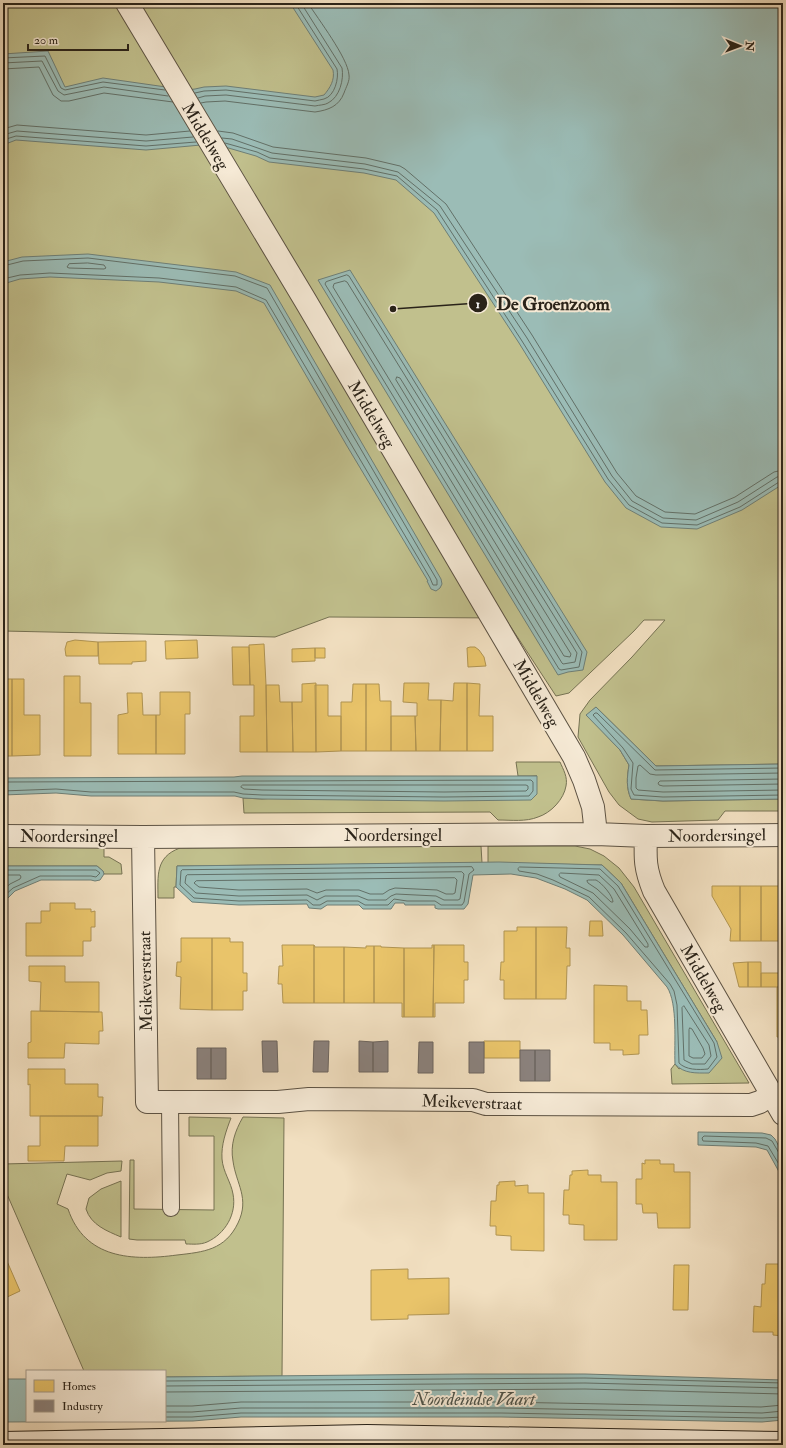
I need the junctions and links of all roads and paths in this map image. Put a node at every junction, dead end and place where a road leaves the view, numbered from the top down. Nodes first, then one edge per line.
1 (127, 3) edge
2 (596, 834) junction
3 (783, 834) edge
4 (3, 836) edge
5 (646, 836) junction
6 (143, 837) junction
7 (772, 1095) junction
8 (170, 1102) junction
9 (783, 1114) edge
10 (171, 1208) dead end
11 (3, 1443) edge
12 (783, 1443) edge
13 (59, 1444) edge

1 - 2 street, Middelweg
2 - 5 street, Noordersingel
2 - 6 street, Noordersingel
3 - 5 street, Noordersingel
4 - 6 street, Noordersingel
5 - 7 street, Middelweg
6 - 8 street, Meikeverstraat
7 - 8 street, Meikeverstraat
7 - 9 street, Middelweg
8 - 10 lane
11 - 13 street
12 - 13 street

